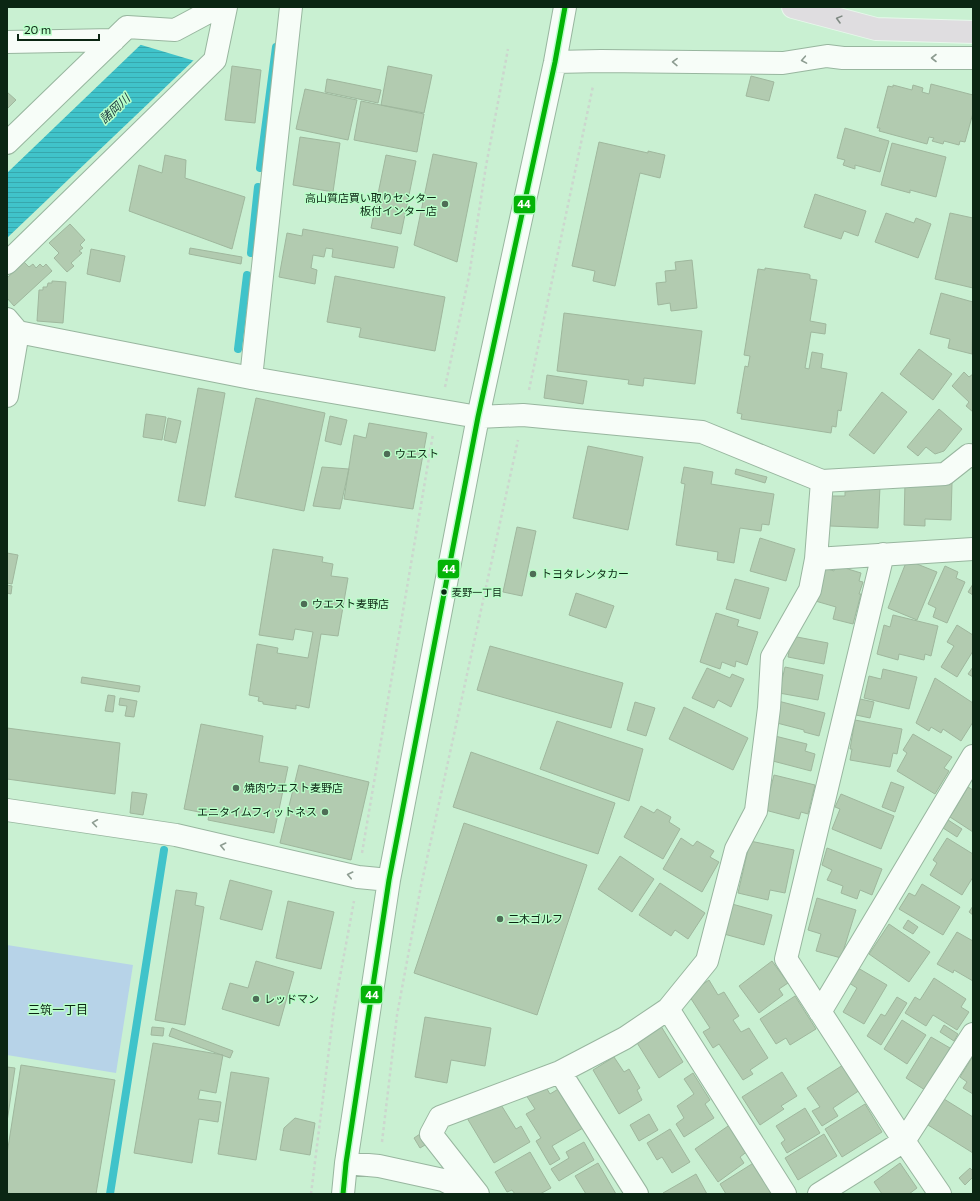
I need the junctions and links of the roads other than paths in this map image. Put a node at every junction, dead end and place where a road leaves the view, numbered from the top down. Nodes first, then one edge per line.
1 (218, 7) edge
2 (226, 7) edge
3 (291, 7) edge
4 (565, 7) edge
5 (793, 7) edge
6 (973, 32) edge
7 (114, 40) junction
8 (7, 42) edge
9 (973, 58) edge
10 (555, 62) junction
11 (7, 143) edge
12 (7, 263) edge
13 (12, 326) edge
14 (251, 378) junction
15 (7, 396) edge
16 (478, 417) junction
17 (972, 454) edge
18 (822, 480) junction
19 (973, 549) edge
20 (883, 554) junction
21 (816, 559) junction
22 (973, 756) edge
23 (7, 810) edge
24 (389, 880) junction
25 (668, 1009) junction
26 (820, 1012) junction
27 (973, 1034) edge
28 (560, 1072) junction
29 (904, 1142) junction
30 (346, 1163) junction
31 (343, 1194) edge
32 (471, 1194) edge
33 (478, 1194) edge
34 (636, 1194) edge
35 (785, 1194) edge
36 (819, 1194) edge
37 (940, 1194) edge

1 - 7 street
2 - 12 street
3 - 14 street
4 - 10 street
6 -> 5 highway
7 - 8 street
7 - 11 street
9 -> 10 street
10 - 16 street
13 - 14 street
13 - 15 street
14 - 16 street
16 - 18 street
16 - 24 street
17 - 18 street
18 - 21 street
19 - 20 street
20 - 21 street
20 - 26 street
21 - 25 street
22 - 26 street
24 -> 23 street
24 - 30 street
25 - 28 street
25 - 35 street
26 - 29 street
27 - 29 street
28 - 33 street
28 - 34 street
29 - 36 street
29 - 37 street
30 - 31 street
30 - 32 street

